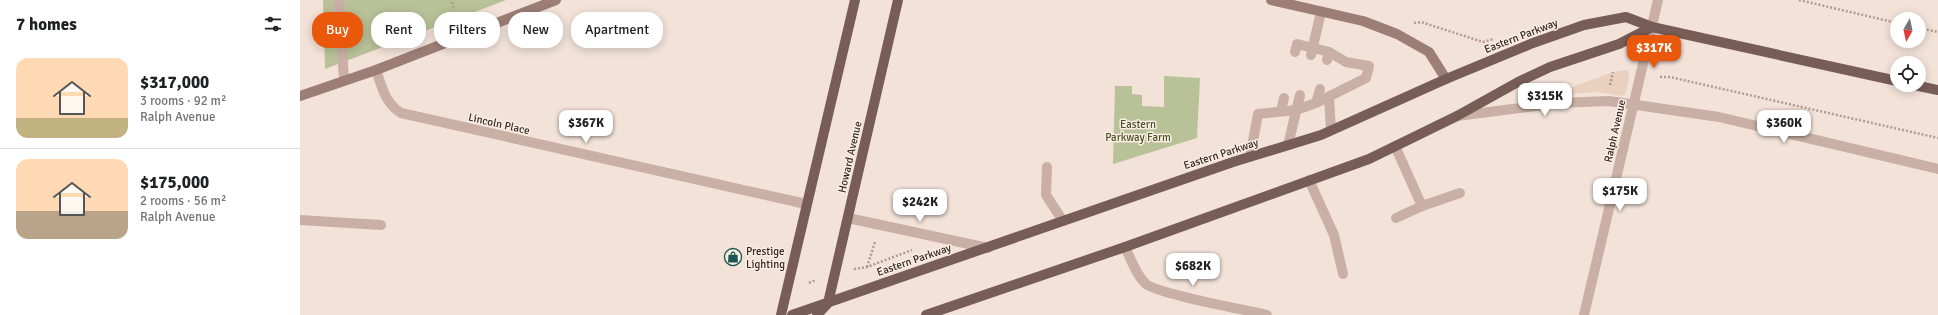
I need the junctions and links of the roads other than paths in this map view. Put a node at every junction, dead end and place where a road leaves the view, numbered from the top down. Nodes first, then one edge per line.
1 (339, 0) edge
2 (556, 0) edge
3 (855, 0) edge
4 (898, 0) edge
5 (1271, 0) edge
6 (1658, 0) edge
7 (1321, 12) junction
8 (1652, 27) junction
9 (1311, 51) junction
10 (1295, 52) dead end
11 (376, 70) junction
12 (1446, 79) junction
13 (1890, 79) edge
14 (344, 80) junction
15 (1926, 88) edge
16 (1320, 89) dead end
17 (1938, 90) edge
18 (1300, 95) dead end
19 (300, 96) edge
20 (1329, 97) junction
21 (1284, 98) dead end
22 (1316, 103) junction
23 (1634, 104) junction
24 (1296, 110) junction
25 (1281, 111) junction
26 (1457, 116) junction
27 (1330, 130) junction
28 (1288, 145) junction
29 (1395, 146) junction
30 (1250, 157) junction
31 (1047, 167) dead end
32 (1938, 169) edge
33 (1309, 180) junction
34 (1460, 193) dead end
35 (806, 204) junction
36 (1422, 206) junction
37 (848, 218) junction
38 (1396, 218) dead end
39 (300, 220) edge
40 (1062, 222) junction
41 (381, 225) dead end
42 (1125, 247) junction
43 (988, 248) junction
44 (1343, 274) dead end
45 (828, 303) junction
46 (781, 315) edge
47 (792, 315) edge
48 (817, 315) edge
49 (926, 315) edge
50 (1267, 315) edge
51 (1584, 315) edge

1 - 14 street
2 - 11 main road
3 - 35 main road
4 - 37 main road, Howard Avenue
5 - 7 main road
6 - 8 street, Ralph Avenue
7 - 9 street
7 - 12 main road
8 - 12 main road, Eastern Parkway
8 - 13 main road, Eastern Parkway
8 - 23 street, Ralph Avenue
8 - 26 main road
9 - 10 street
9 - 20 street
11 - 14 main road
11 - 35 street, Lincoln Place
12 - 27 main road, Eastern Parkway
14 - 19 main road
15 - 17 main road
16 - 22 street
18 - 24 street
20 - 22 street
20 - 27 street
21 - 25 street
22 - 24 street
23 - 26 street
23 - 32 street
23 - 51 street, Ralph Avenue
24 - 25 street
24 - 28 street
25 - 30 street
26 - 29 main road
27 - 28 main road, Eastern Parkway
28 - 30 main road, Eastern Parkway
29 - 33 main road
29 - 36 street
30 - 40 main road, Eastern Parkway
31 - 40 street
33 - 42 main road
33 - 44 street
34 - 36 street
35 - 46 main road
36 - 38 street
37 - 43 street
37 - 45 main road, Howard Avenue
39 - 41 street
40 - 43 main road, Eastern Parkway
42 - 49 main road
42 - 50 street
43 - 45 main road, Eastern Parkway
45 - 47 main road, Eastern Parkway
45 - 48 main road, Howard Avenue

